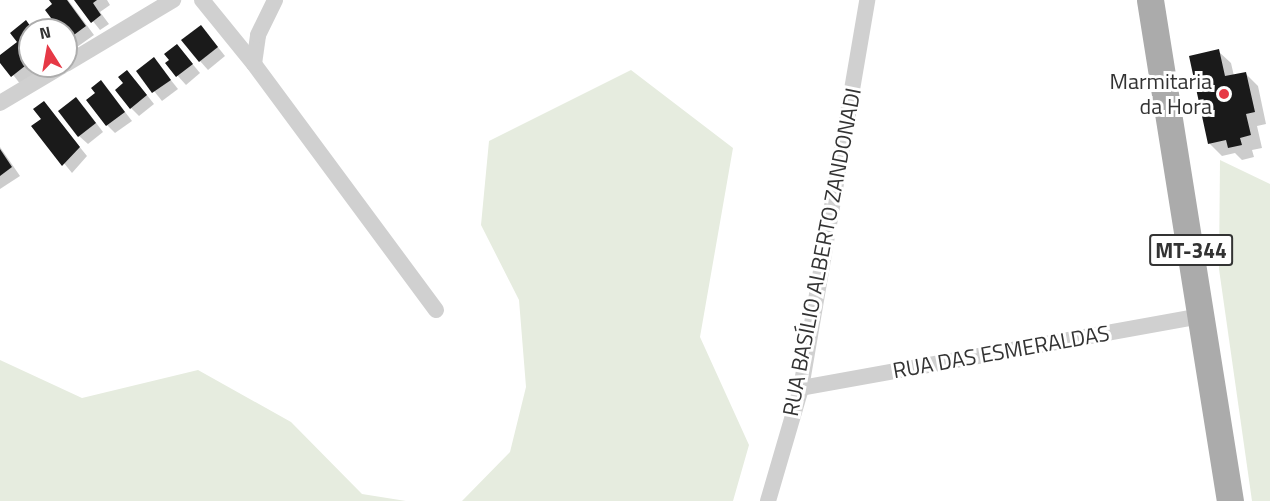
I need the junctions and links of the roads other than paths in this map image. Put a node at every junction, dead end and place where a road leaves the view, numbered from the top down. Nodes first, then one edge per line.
1 (173, 0) edge
2 (202, 0) edge
3 (276, 0) edge
4 (867, 0) edge
5 (1150, 0) edge
6 (152, 5) edge
7 (78, 55) edge
8 (254, 64) junction
9 (42, 78) edge
10 (0, 103) edge
11 (436, 310) dead end
12 (1202, 316) junction
13 (801, 387) junction
14 (768, 501) edge
15 (1230, 501) edge

1 - 6 street
2 - 8 street
3 - 8 street
4 - 13 street, RUA BASÍLIO ALBERTO ZANDONADI
5 - 12 main road, MT-344
6 - 7 street
8 - 11 street
9 - 10 street
12 - 13 street, RUA DAS ESMERALDAS
12 - 15 main road, MT-344
13 - 14 street, RUA BASÍLIO ALBERTO ZANDONADI

